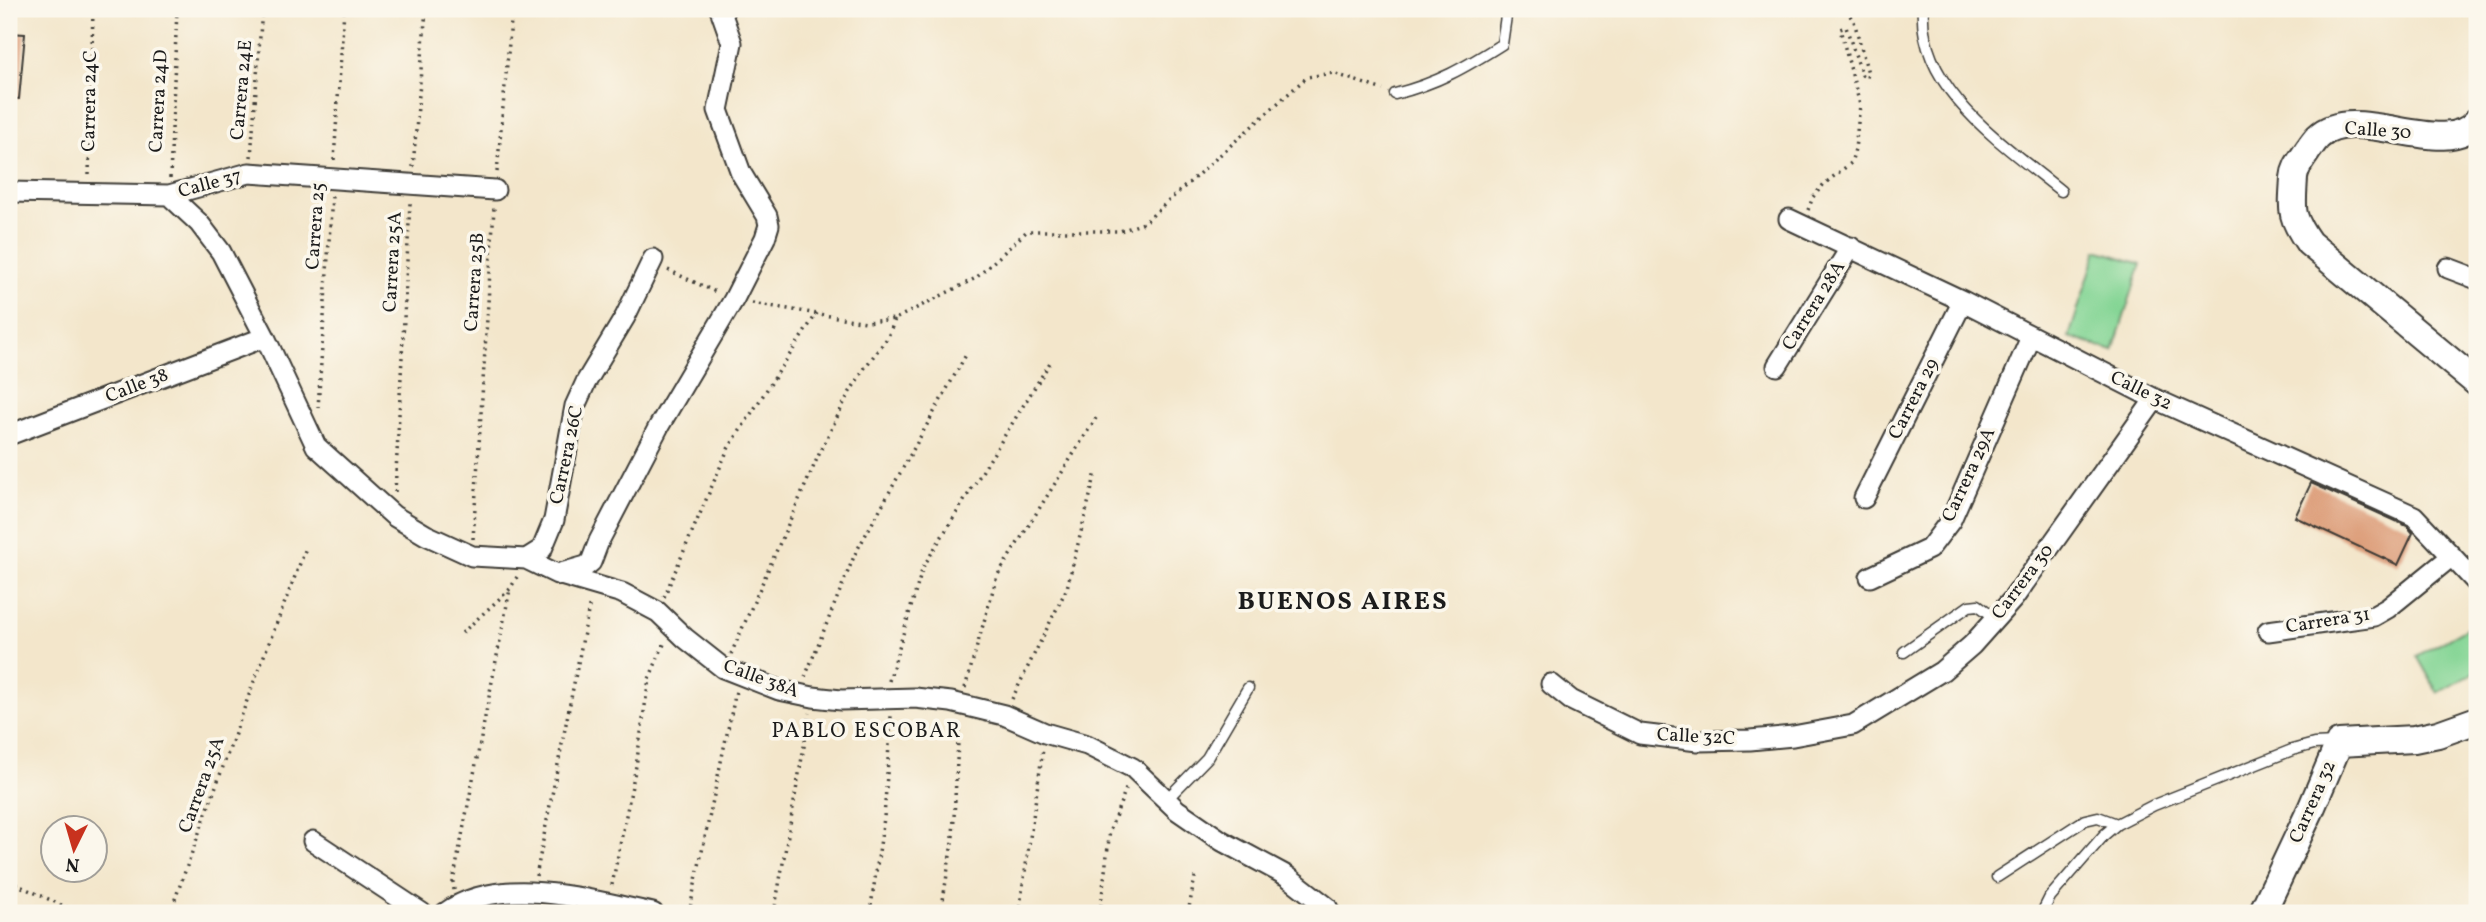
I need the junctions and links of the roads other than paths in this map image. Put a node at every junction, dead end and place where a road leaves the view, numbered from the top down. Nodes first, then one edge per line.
1 (720, 9) edge
2 (1507, 9) edge
3 (1923, 9) edge
4 (1395, 94) road end
5 (2476, 126) edge
6 (495, 190) road end
7 (2061, 191) dead end
8 (9, 192) edge
9 (169, 195) junction
10 (1795, 222) road end
11 (1851, 247) junction
12 (653, 259) road end
13 (2448, 268) dead end
14 (2477, 279) edge
15 (1963, 301) junction
16 (265, 337) junction
17 (2031, 337) junction
18 (1777, 366) dead end
19 (2477, 383) edge
20 (2155, 399) junction
21 (9, 435) edge
22 (1864, 498) dead end
23 (2452, 556) junction
24 (526, 559) junction
25 (557, 574) junction
26 (1870, 577) dead end
27 (2477, 583) edge
28 (1996, 618) junction
29 (2268, 631) dead end
30 (1904, 652) dead end
31 (1551, 684) dead end
32 (1248, 688) dead end
33 (2477, 720) edge
34 (1853, 724) joint
35 (2339, 743) junction
36 (1167, 799) junction
37 (2117, 824) junction
38 (313, 841) dead end
39 (1997, 877) dead end
40 (450, 910) edge
41 (422, 913) edge
42 (653, 913) edge
43 (1331, 913) edge
44 (2042, 913) edge
45 (2262, 913) edge

1 - 25 street
2 - 4 lane
3 - 7 lane
5 - 19 street, Calle 30
6 - 9 street, Calle 37
8 - 9 street, Calle 37
9 - 16 street
10 - 11 street, Calle 32
11 - 15 street, Calle 32
11 - 18 street, Carrera 28A
12 - 24 street, Carrera 26C
13 - 14 street
15 - 17 street, Calle 32
15 - 22 street, Carrera 29
16 - 21 street, Calle 38
16 - 24 street, Calle 38A
17 - 20 street, Calle 32
17 - 26 street, Carrera 29A
20 - 23 street, Calle 32
20 - 28 street, Carrera 30
23 - 27 street, Calle 32
23 - 29 street, Carrera 31
24 - 25 street, Calle 38A
25 - 36 street, Calle 38A
28 - 30 lane
28 - 34 street, Carrera 30
31 - 34 street, Calle 32C
32 - 36 lane
33 - 35 street, Carrera 32
35 - 37 lane
35 - 45 street, Carrera 32
36 - 43 street, Calle 38A
37 - 39 lane
37 - 44 lane
38 - 41 street
40 - 42 street

